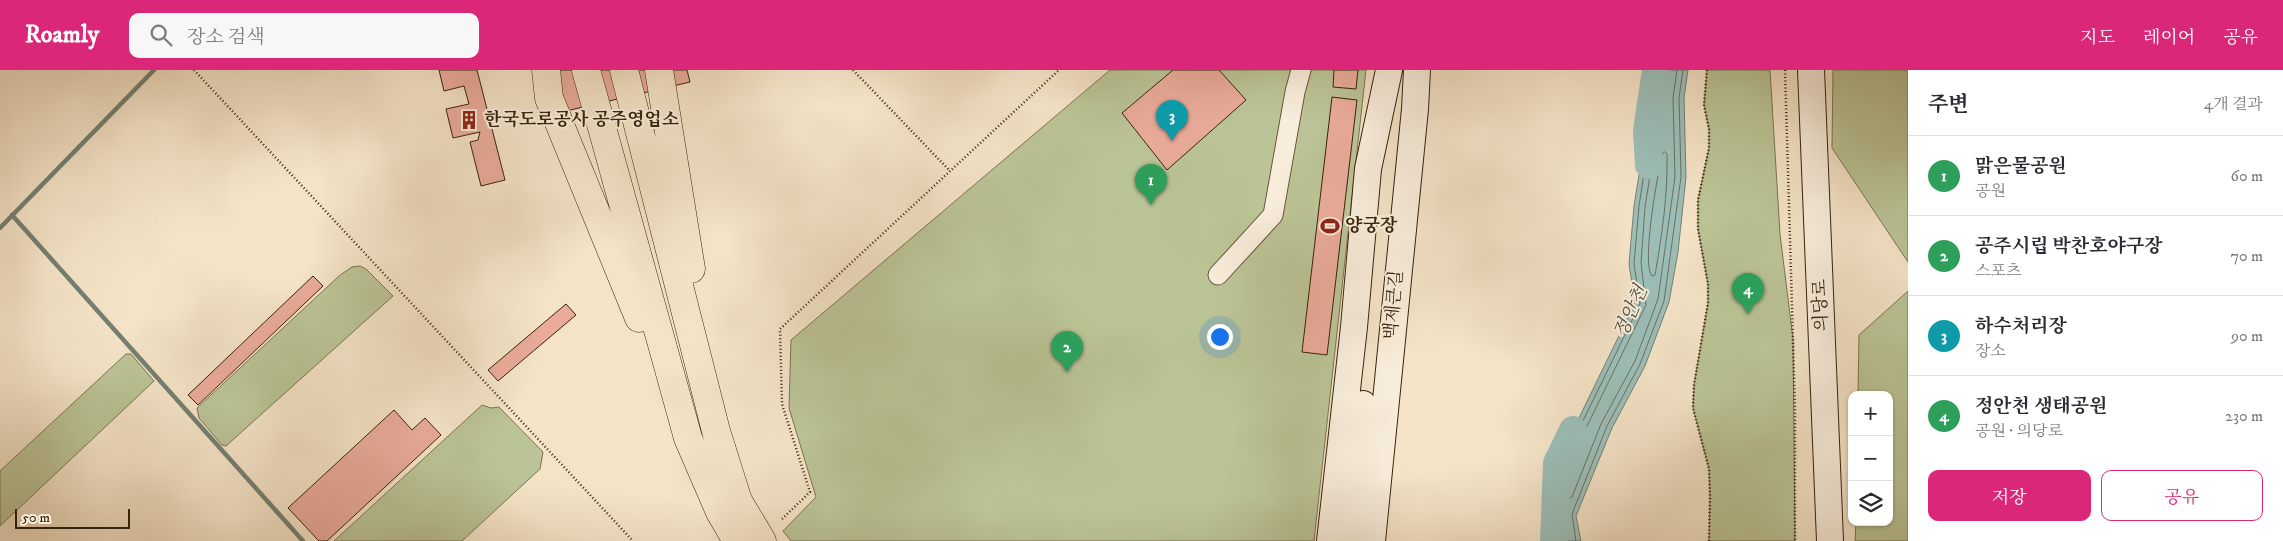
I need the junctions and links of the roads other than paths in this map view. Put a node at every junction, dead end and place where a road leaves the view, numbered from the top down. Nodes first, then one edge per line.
1 (546, 70) edge
2 (586, 70) edge
3 (624, 70) edge
4 (659, 70) edge
5 (1301, 70) edge
6 (1391, 70) edge
7 (1418, 70) edge
8 (1811, 70) edge
9 (1218, 275) dead end
10 (716, 431) junction
11 (688, 438) junction
12 (737, 541) edge
13 (762, 541) edge
14 (1330, 541) edge
15 (1351, 541) edge
16 (1372, 541) edge
17 (1389, 541) edge
18 (1830, 541) edge

1 - 11 highway
2 - 11 highway
3 - 10 highway
4 - 10 highway
5 - 9 street
6 - 14 main road
6 - 15 main road, 백제큰길
7 - 16 main road, 백제큰길
7 - 17 main road
8 - 18 main road, 의당로
10 - 13 highway
11 - 12 highway

